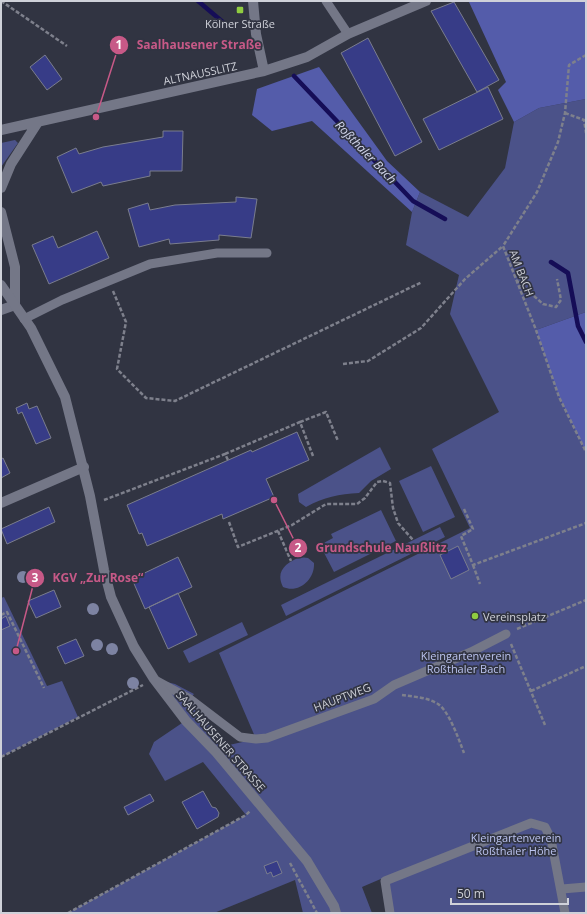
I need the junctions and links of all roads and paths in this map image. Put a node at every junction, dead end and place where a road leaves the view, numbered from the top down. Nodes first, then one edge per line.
1 (1, 1) edge
2 (253, 1) edge
3 (326, 1) edge
4 (426, 1) edge
5 (348, 34) junction
6 (67, 46) dead end
7 (586, 55) edge
8 (264, 71) junction
9 (565, 113) junction
10 (38, 122) junction
11 (1, 130) edge
12 (586, 133) edge
13 (1, 188) edge
14 (1, 212) edge
15 (503, 246) junction
16 (267, 253) dead end
17 (516, 279) junction
18 (557, 279) dead end
19 (109, 281) junction
20 (422, 282) dead end
21 (1, 284) edge
22 (15, 305) junction
23 (1, 310) edge
24 (24, 318) junction
25 (343, 364) dead end
26 (300, 422) junction
27 (338, 441) dead end
28 (586, 452) edge
29 (225, 454) junction
30 (313, 456) dead end
31 (228, 460) dead end
32 (84, 467) junction
33 (1, 503) edge
34 (92, 505) junction
35 (464, 509) dead end
36 (229, 522) dead end
37 (586, 523) edge
38 (278, 530) junction
39 (413, 540) dead end
40 (291, 561) dead end
41 (473, 565) junction
42 (480, 584) dead end
43 (586, 600) edge
44 (1, 615) edge
45 (506, 634) junction
46 (586, 666) edge
47 (154, 679) junction
48 (44, 688) dead end
49 (531, 691) junction
50 (400, 694) dead end
51 (545, 725) dead end
52 (464, 753) dead end
53 (1, 757) edge
54 (253, 808) dead end
55 (586, 887) edge
56 (562, 889) junction
57 (68, 913) edge
58 (336, 913) edge
59 (390, 913) edge
60 (565, 913) edge

1 - 6 path
2 - 8 street
3 - 5 lane
4 - 5 street, ALTNAUSSLITZ
5 - 8 street, ALTNAUSSLITZ
7 - 9 path, AM BACH
8 - 10 street, ALTNAUSSLITZ
9 - 12 path
9 - 15 path, AM BACH
10 - 11 street, ALTNAUSSLITZ
10 - 13 street
14 - 22 street
15 - 17 path, AM BACH
15 - 25 path
16 - 19 lane
17 - 18 path
17 - 28 path, AM BACH
19 - 20 path
19 - 24 lane
21 - 22 street, SAALHAUSENER STRASSE
22 - 23 street
22 - 24 street, SAALHAUSENER STRASSE
24 - 32 street, SAALHAUSENER STRASSE
26 - 27 path
26 - 29 path
26 - 30 path
29 - 31 path
29 - 34 path
32 - 33 street
32 - 34 street, SAALHAUSENER STRASSE
34 - 47 street, SAALHAUSENER STRASSE
35 - 41 path
36 - 38 path
37 - 41 path
38 - 39 path
38 - 40 path
41 - 42 path
43 - 45 path
44 - 48 path
45 - 47 lane, HAUPTWEG
45 - 49 path
46 - 49 path
47 - 53 path
47 - 58 street, SAALHAUSENER STRASSE
49 - 51 path
50 - 52 path
54 - 57 path
55 - 56 lane
56 - 59 lane
56 - 60 lane

